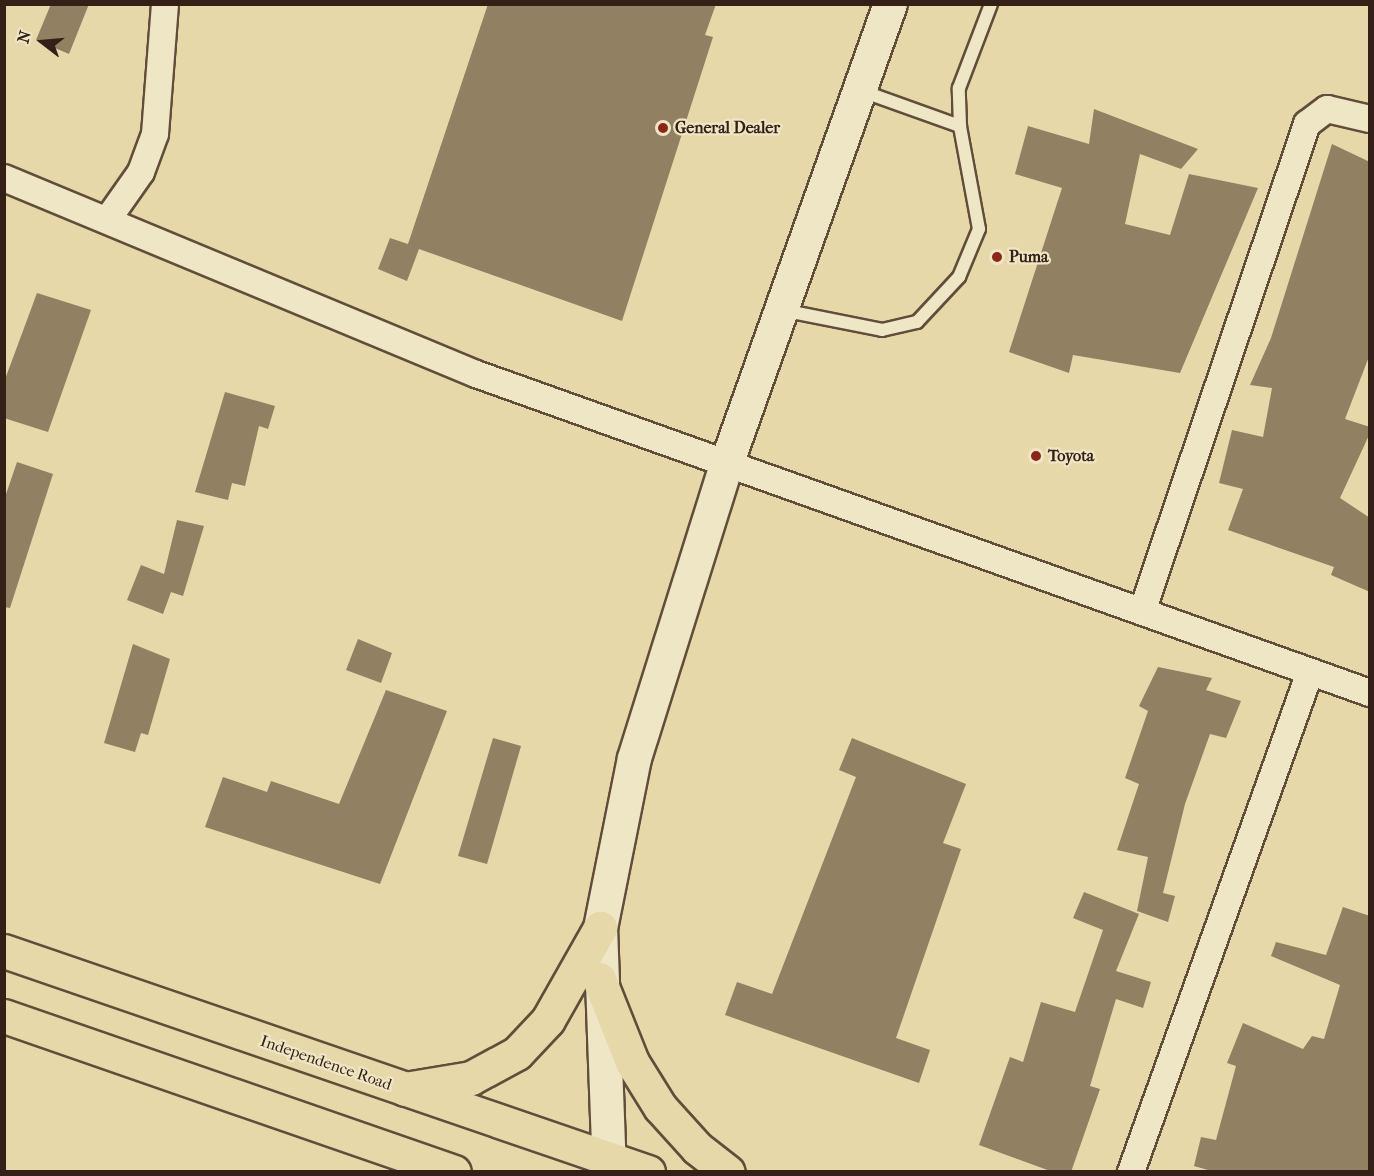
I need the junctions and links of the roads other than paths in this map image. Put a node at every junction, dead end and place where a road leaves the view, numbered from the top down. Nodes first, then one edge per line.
1 (165, 4) edge
2 (891, 4) edge
3 (991, 4) edge
4 (860, 90) junction
5 (1370, 119) edge
6 (960, 126) junction
7 (4, 178) edge
8 (108, 219) junction
9 (781, 310) junction
10 (726, 464) junction
11 (1143, 609) junction
12 (1310, 672) junction
13 (1370, 693) edge
14 (600, 928) junction
15 (4, 951) edge
16 (598, 979) junction
17 (4, 1016) edge
18 (400, 1089) junction
19 (608, 1164) edge
20 (454, 1172) edge
21 (648, 1172) edge
22 (728, 1172) edge
23 (1131, 1172) edge

1 - 8 street
2 - 4 street
3 - 6 lane
4 - 6 lane
4 - 9 street
5 - 11 street
6 - 9 lane
7 - 8 street
8 - 10 street
9 - 10 street
10 - 11 street
10 - 14 street
11 - 12 street
12 - 13 street
12 - 23 street
14 - 16 street
14 - 18 main road
15 - 18 main road, Independence Road
16 - 19 street
16 - 22 main road
17 - 20 main road
18 - 19 main road, Independence Road
19 - 21 main road, Independence Road

